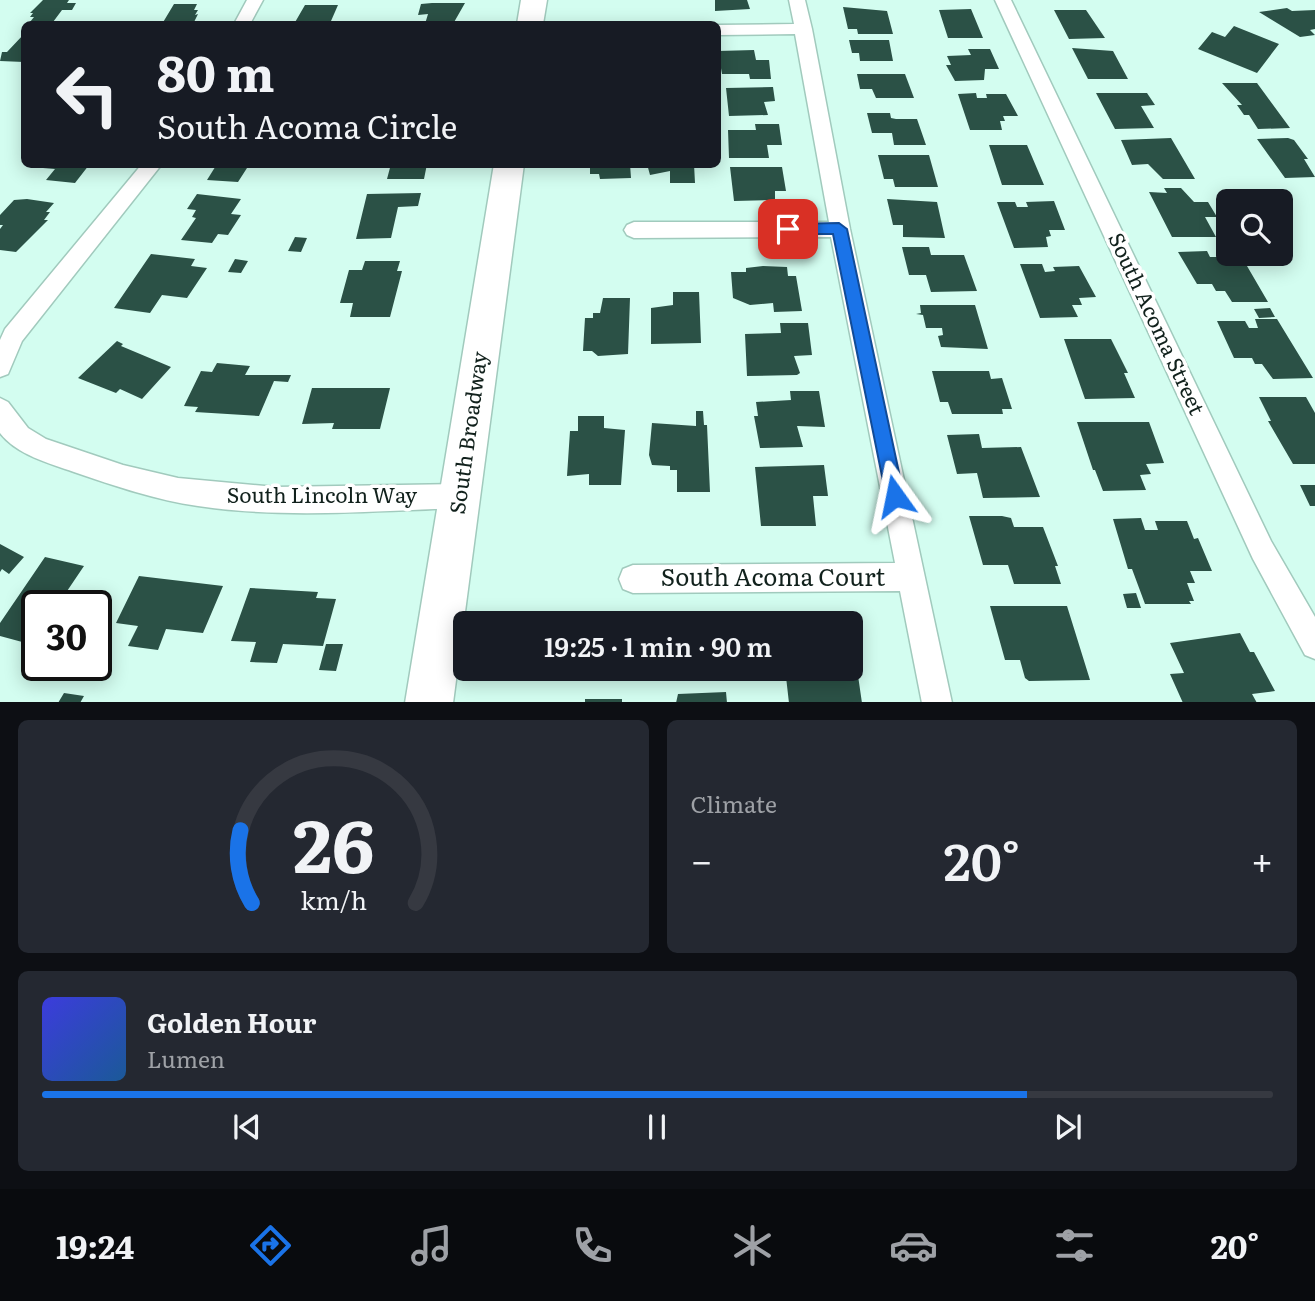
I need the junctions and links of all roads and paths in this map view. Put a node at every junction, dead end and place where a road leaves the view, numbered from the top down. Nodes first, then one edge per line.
1 (255, 0) edge
2 (534, 0) edge
3 (797, 0) edge
4 (1003, 0) edge
5 (244, 21) edge
6 (530, 21) edge
7 (804, 29) junction
8 (721, 30) edge
9 (150, 168) edge
10 (508, 168) edge
11 (839, 229) junction
12 (634, 230) dead end
13 (0, 367) edge
14 (0, 409) edge
15 (460, 496) junction
16 (912, 577) junction
17 (633, 579) dead end
18 (1315, 645) edge
19 (429, 702) edge
20 (937, 702) edge

1 - 5 street
2 - 6 main road
3 - 7 street
4 - 18 street, South Acoma Street
7 - 8 street
7 - 11 street
9 - 13 street
10 - 15 main road, South Broadway
11 - 12 street
11 - 16 street
14 - 15 street, South Lincoln Way
15 - 19 main road, South Broadway
16 - 17 street, South Acoma Court
16 - 20 street

